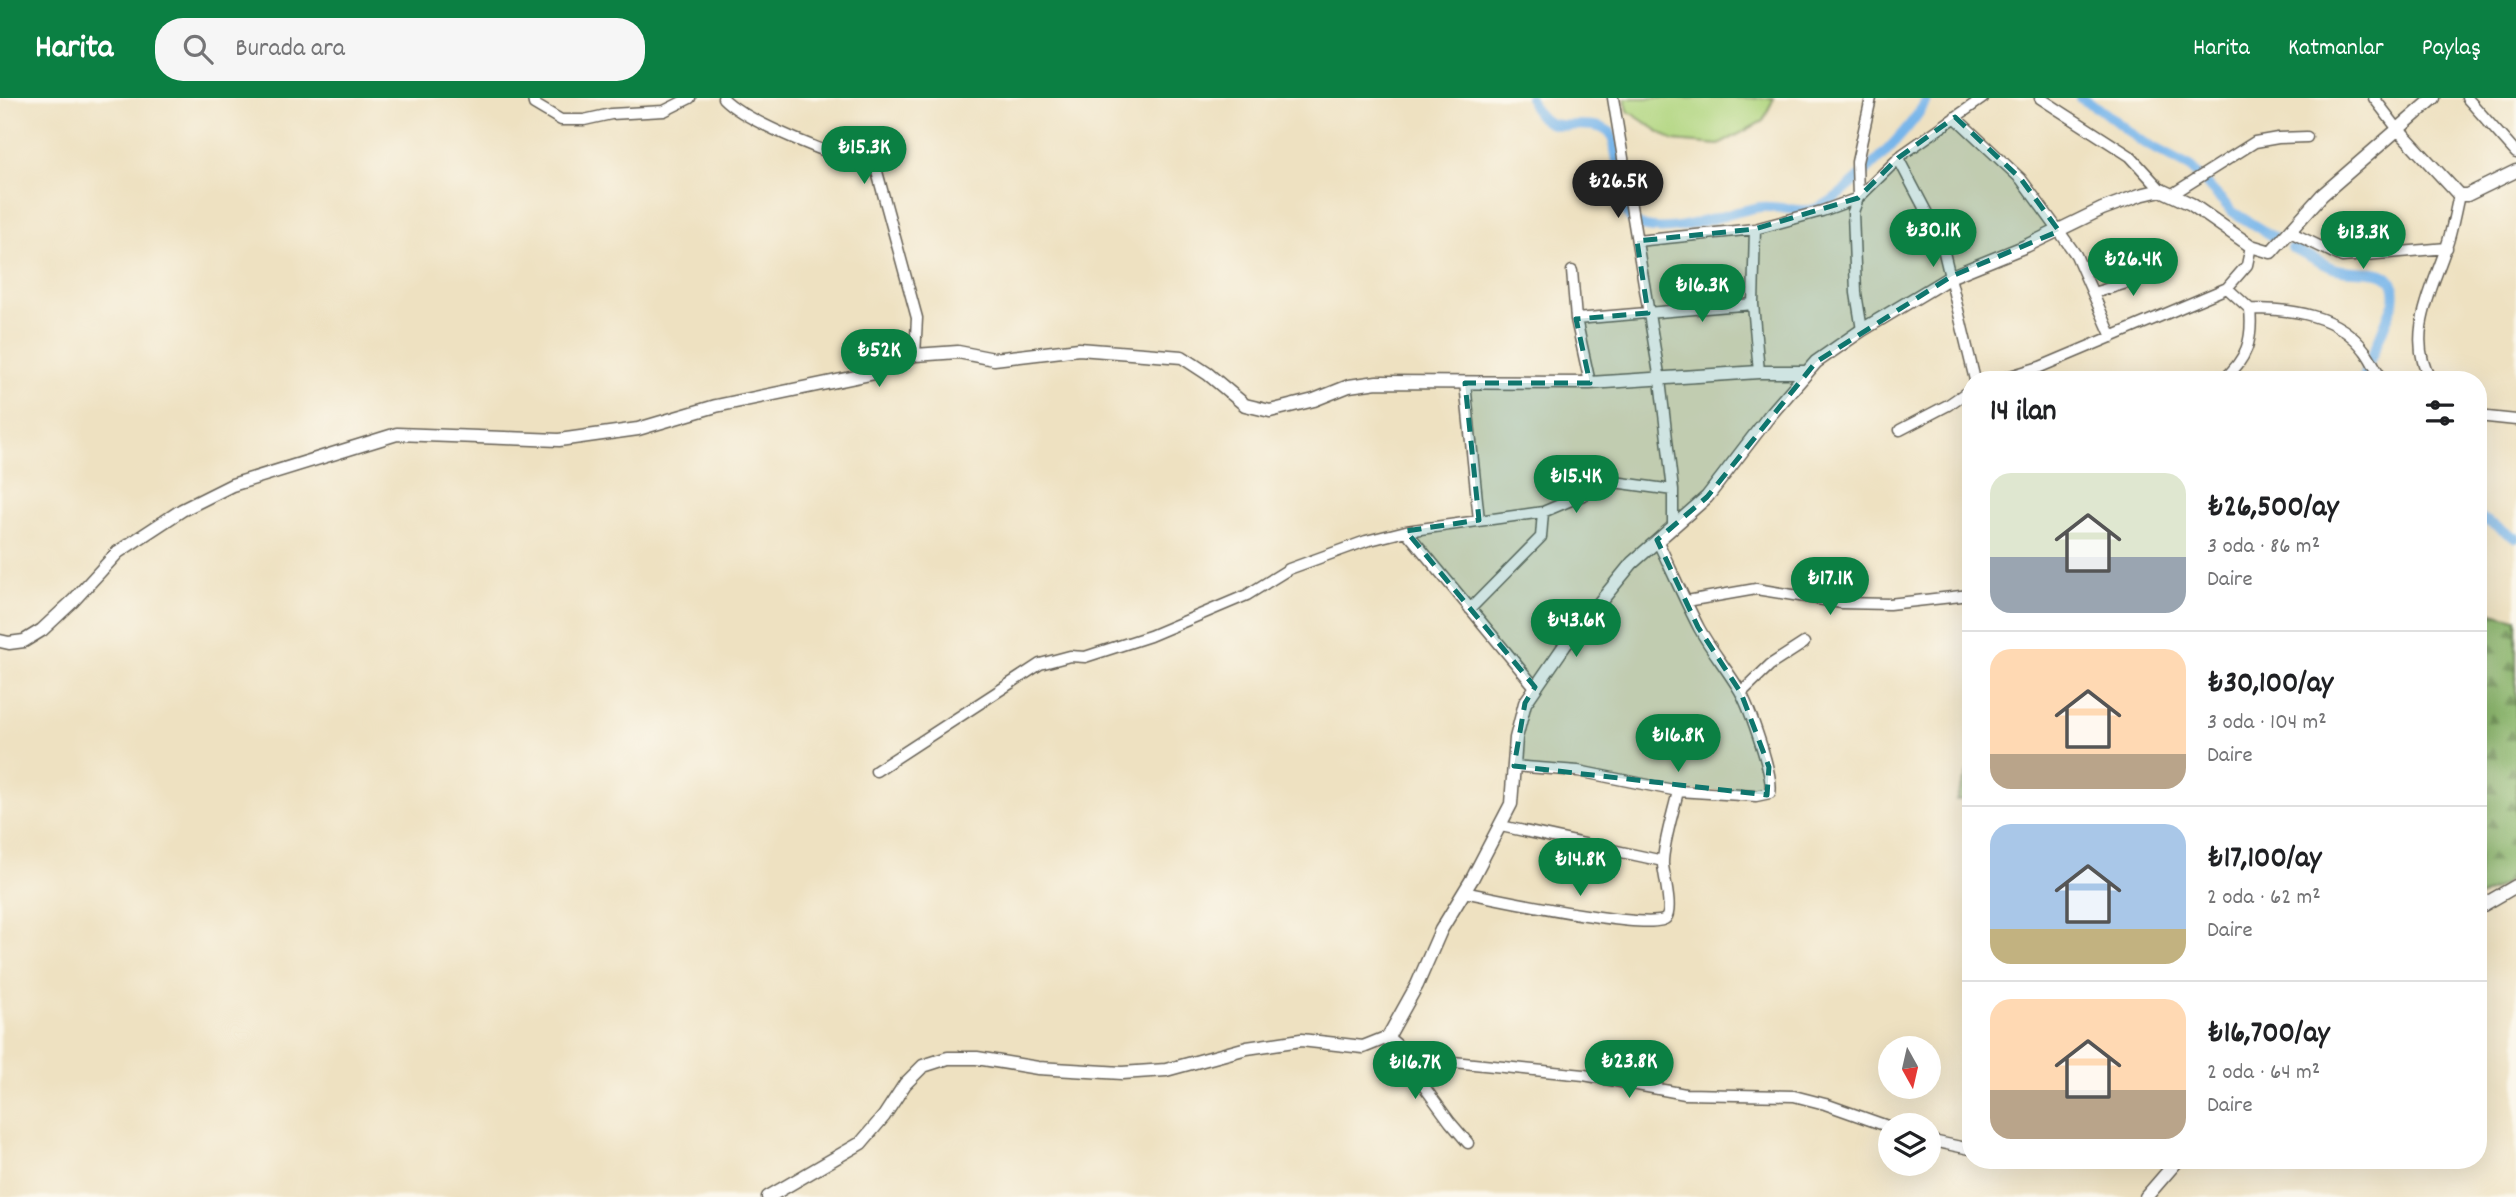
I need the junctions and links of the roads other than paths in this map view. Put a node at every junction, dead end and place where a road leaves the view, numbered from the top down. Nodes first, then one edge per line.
1 (533, 98) edge
2 (690, 98) edge
3 (723, 98) edge
4 (1613, 98) edge
5 (1871, 98) edge
6 (1983, 98) edge
7 (2040, 98) edge
8 (2374, 98) edge
9 (2434, 98) edge
10 (2467, 98) edge
11 (1955, 117) junction
12 (2397, 128) junction
13 (2307, 137) dead end
14 (2516, 153) edge
15 (1898, 158) junction
16 (2516, 171) edge
17 (2166, 193) junction
18 (2459, 195) junction
19 (1858, 198) junction
20 (1755, 229) junction
21 (2059, 231) junction
22 (2290, 232) junction
23 (1637, 241) junction
24 (2251, 246) junction
25 (2446, 248) junction
26 (2129, 266) dead end
27 (1572, 271) dead end
28 (1952, 276) junction
29 (2227, 288) junction
30 (2093, 293) junction
31 (1753, 304) junction
32 (2250, 309) junction
33 (1648, 313) junction
34 (1576, 319) junction
35 (1862, 330) junction
36 (2112, 337) junction
37 (915, 355) junction
38 (1973, 371) edge
39 (2029, 371) edge
40 (2232, 371) edge
41 (2377, 371) edge
42 (2427, 371) edge
43 (1759, 372) junction
44 (1807, 372) junction
45 (1660, 380) junction
46 (1465, 383) junction
47 (1590, 383) junction
48 (1962, 395) edge
49 (2487, 417) edge
50 (2516, 420) edge
51 (1900, 430) dead end
52 (1673, 490) junction
53 (1543, 512) junction
54 (1479, 520) junction
55 (1673, 525) junction
56 (1406, 531) junction
57 (1657, 540) junction
58 (1962, 596) edge
59 (1687, 601) junction
60 (1470, 609) junction
61 (0, 641) edge
62 (1804, 643) dead end
63 (1535, 688) junction
64 (1741, 693) junction
65 (1514, 766) junction
66 (876, 771) dead end
67 (1678, 790) junction
68 (1501, 826) junction
69 (1663, 861) junction
70 (2516, 886) edge
71 (1464, 892) junction
72 (2487, 903) edge
73 (1388, 1037) junction
74 (1878, 1123) edge
75 (1468, 1143) dead end
76 (1941, 1143) edge
77 (1962, 1147) edge
78 (2170, 1169) edge
79 (768, 1197) edge
80 (2146, 1197) edge

1 - 2 street
3 - 37 street
4 - 23 street
5 - 19 street
6 - 11 street
7 - 17 street
8 - 12 street
9 - 12 street
10 - 14 street
11 - 15 street
11 - 21 street
12 - 18 street
12 - 22 street
13 - 17 street
15 - 19 street
15 - 28 street
16 - 18 street
17 - 21 street
17 - 24 street
18 - 25 street
19 - 20 street
19 - 35 street
20 - 23 street
20 - 31 street
21 - 28 street
21 - 30 street
22 - 24 street
22 - 25 street
23 - 33 street
24 - 29 street
25 - 42 street
26 - 30 street
27 - 34 street
28 - 35 street
28 - 38 street
29 - 32 street
29 - 36 street
30 - 36 street
31 - 33 street
31 - 43 street
32 - 40 street
32 - 41 street
33 - 34 street
33 - 45 street
34 - 47 street
35 - 44 street
36 - 39 street
37 - 46 street
37 - 61 street
43 - 44 street
43 - 45 street
44 - 55 street
45 - 47 street
45 - 52 street
46 - 47 street
46 - 54 street
48 - 51 street
49 - 50 street
52 - 53 street
52 - 55 street
53 - 54 street
53 - 60 street
54 - 56 street
55 - 57 street
56 - 60 street
56 - 66 street
57 - 59 street
57 - 63 street
58 - 59 street
59 - 64 street
60 - 63 street
62 - 64 street
63 - 65 street
64 - 67 street
65 - 67 street
65 - 68 street
67 - 69 street
68 - 69 street
68 - 71 street
69 - 71 street
70 - 72 street
71 - 73 street
73 - 74 street
73 - 75 street
73 - 79 street
76 - 77 street
78 - 80 street

